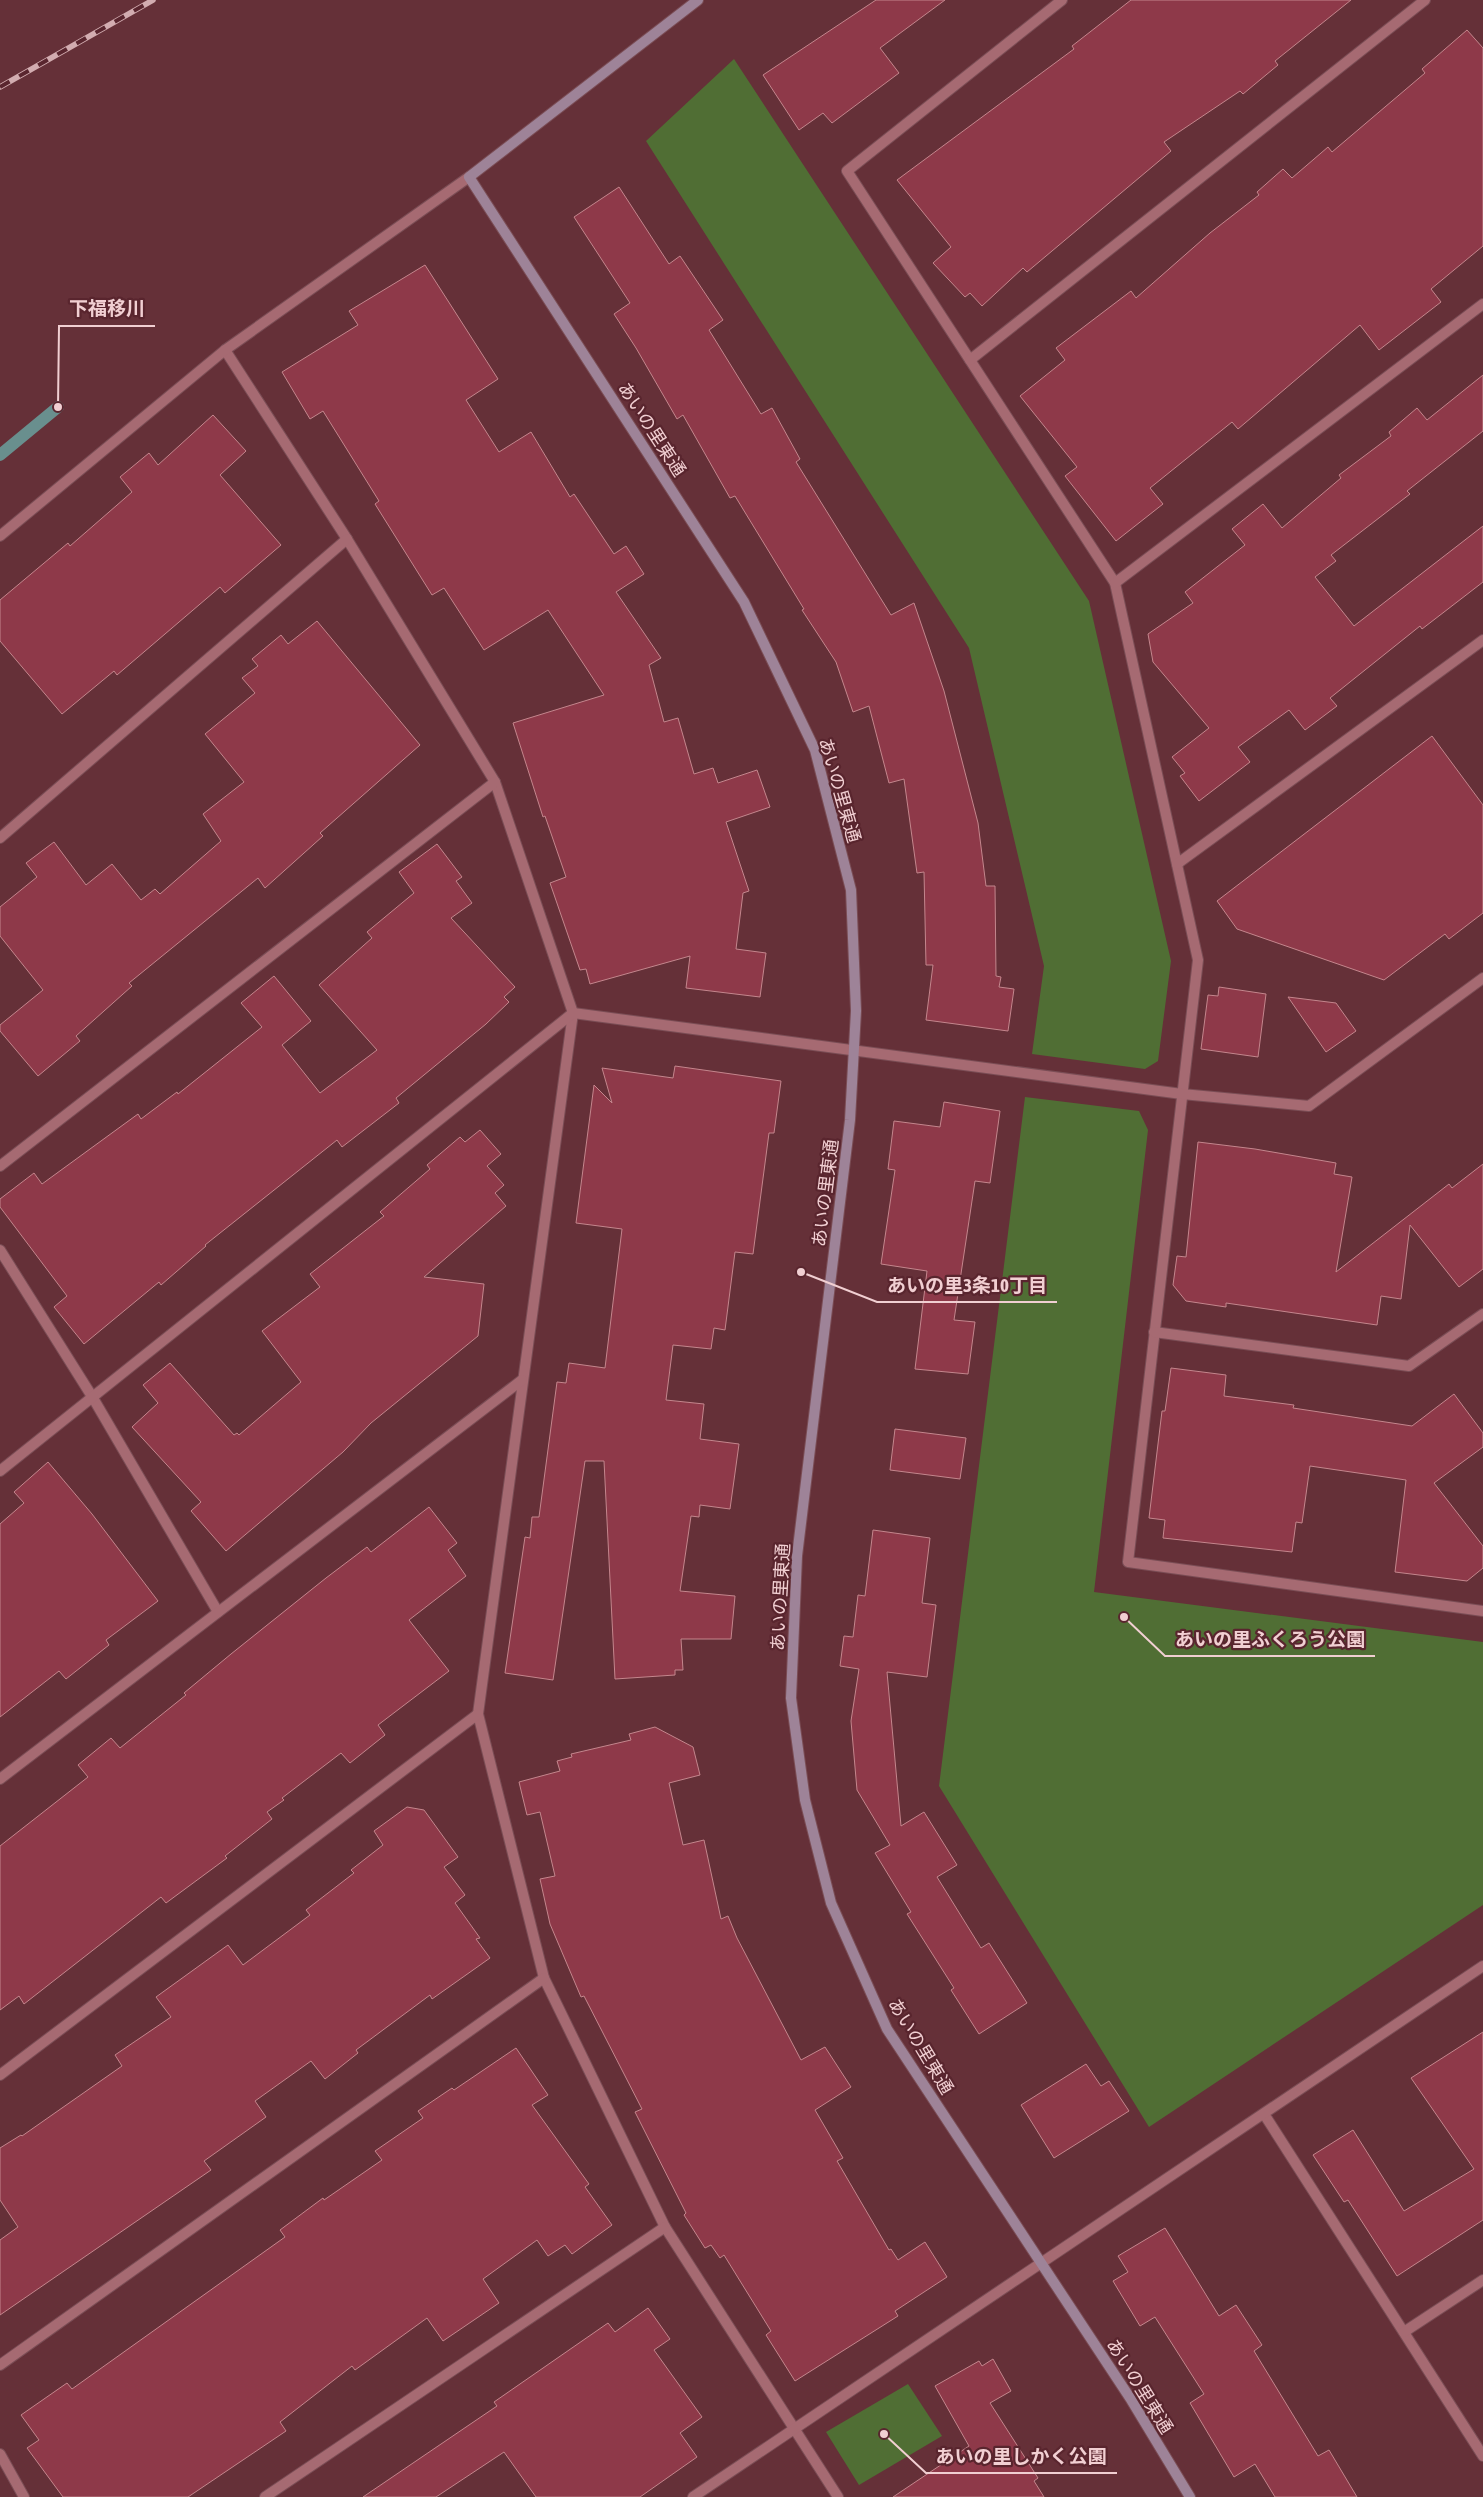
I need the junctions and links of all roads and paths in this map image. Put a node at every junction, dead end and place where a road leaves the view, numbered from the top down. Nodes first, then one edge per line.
1 (698, 0) edge
2 (1062, 0) edge
3 (1426, 0) edge
4 (469, 177) junction
5 (1483, 304) edge
6 (225, 350) junction
7 (970, 360) junction
8 (0, 536) edge
9 (347, 540) junction
10 (1115, 583) junction
11 (1483, 640) edge
12 (495, 782) junction
13 (0, 838) edge
14 (1177, 864) junction
15 (1483, 978) edge
16 (572, 1013) junction
17 (854, 1052) junction
18 (1182, 1094) junction
19 (0, 1166) edge
20 (0, 1250) edge
21 (1483, 1314) edge
22 (1154, 1332) junction
23 (522, 1380) junction
24 (93, 1398) junction
25 (0, 1471) edge
26 (1483, 1611) edge
27 (218, 1612) junction
28 (478, 1714) junction
29 (0, 1779) edge
30 (1483, 1966) edge
31 (544, 1978) junction
32 (0, 2076) edge
33 (1264, 2114) junction
34 (665, 2227) junction
35 (1042, 2264) junction
36 (1483, 2280) edge
37 (1404, 2332) junction
38 (0, 2365) edge
39 (796, 2429) junction
40 (0, 2454) edge
41 (1483, 2456) edge
42 (24, 2497) edge
43 (264, 2497) edge
44 (693, 2497) edge
45 (838, 2497) edge
46 (1190, 2497) edge

1 - 4 street
2 - 7 street
3 - 7 street
4 - 6 street
4 - 17 street, あいの里東通
5 - 10 street
6 - 8 street
6 - 9 street
7 - 10 street
9 - 12 street
9 - 13 street
10 - 14 street
11 - 14 street
12 - 16 street
12 - 19 street
14 - 18 street
15 - 18 street
16 - 17 street
16 - 23 street
16 - 24 street
17 - 18 street
17 - 35 street, あいの里東通
18 - 22 street
20 - 24 street
21 - 22 street
22 - 26 street
23 - 27 street
23 - 28 street
24 - 25 street
24 - 27 street
27 - 29 street
28 - 31 street
28 - 32 street
30 - 33 street
31 - 34 street
31 - 38 street
33 - 35 street
33 - 37 street
34 - 39 street
34 - 43 street
35 - 39 street
35 - 46 street, あいの里東通
36 - 37 street
37 - 41 street
39 - 44 street
39 - 45 street
40 - 42 street

